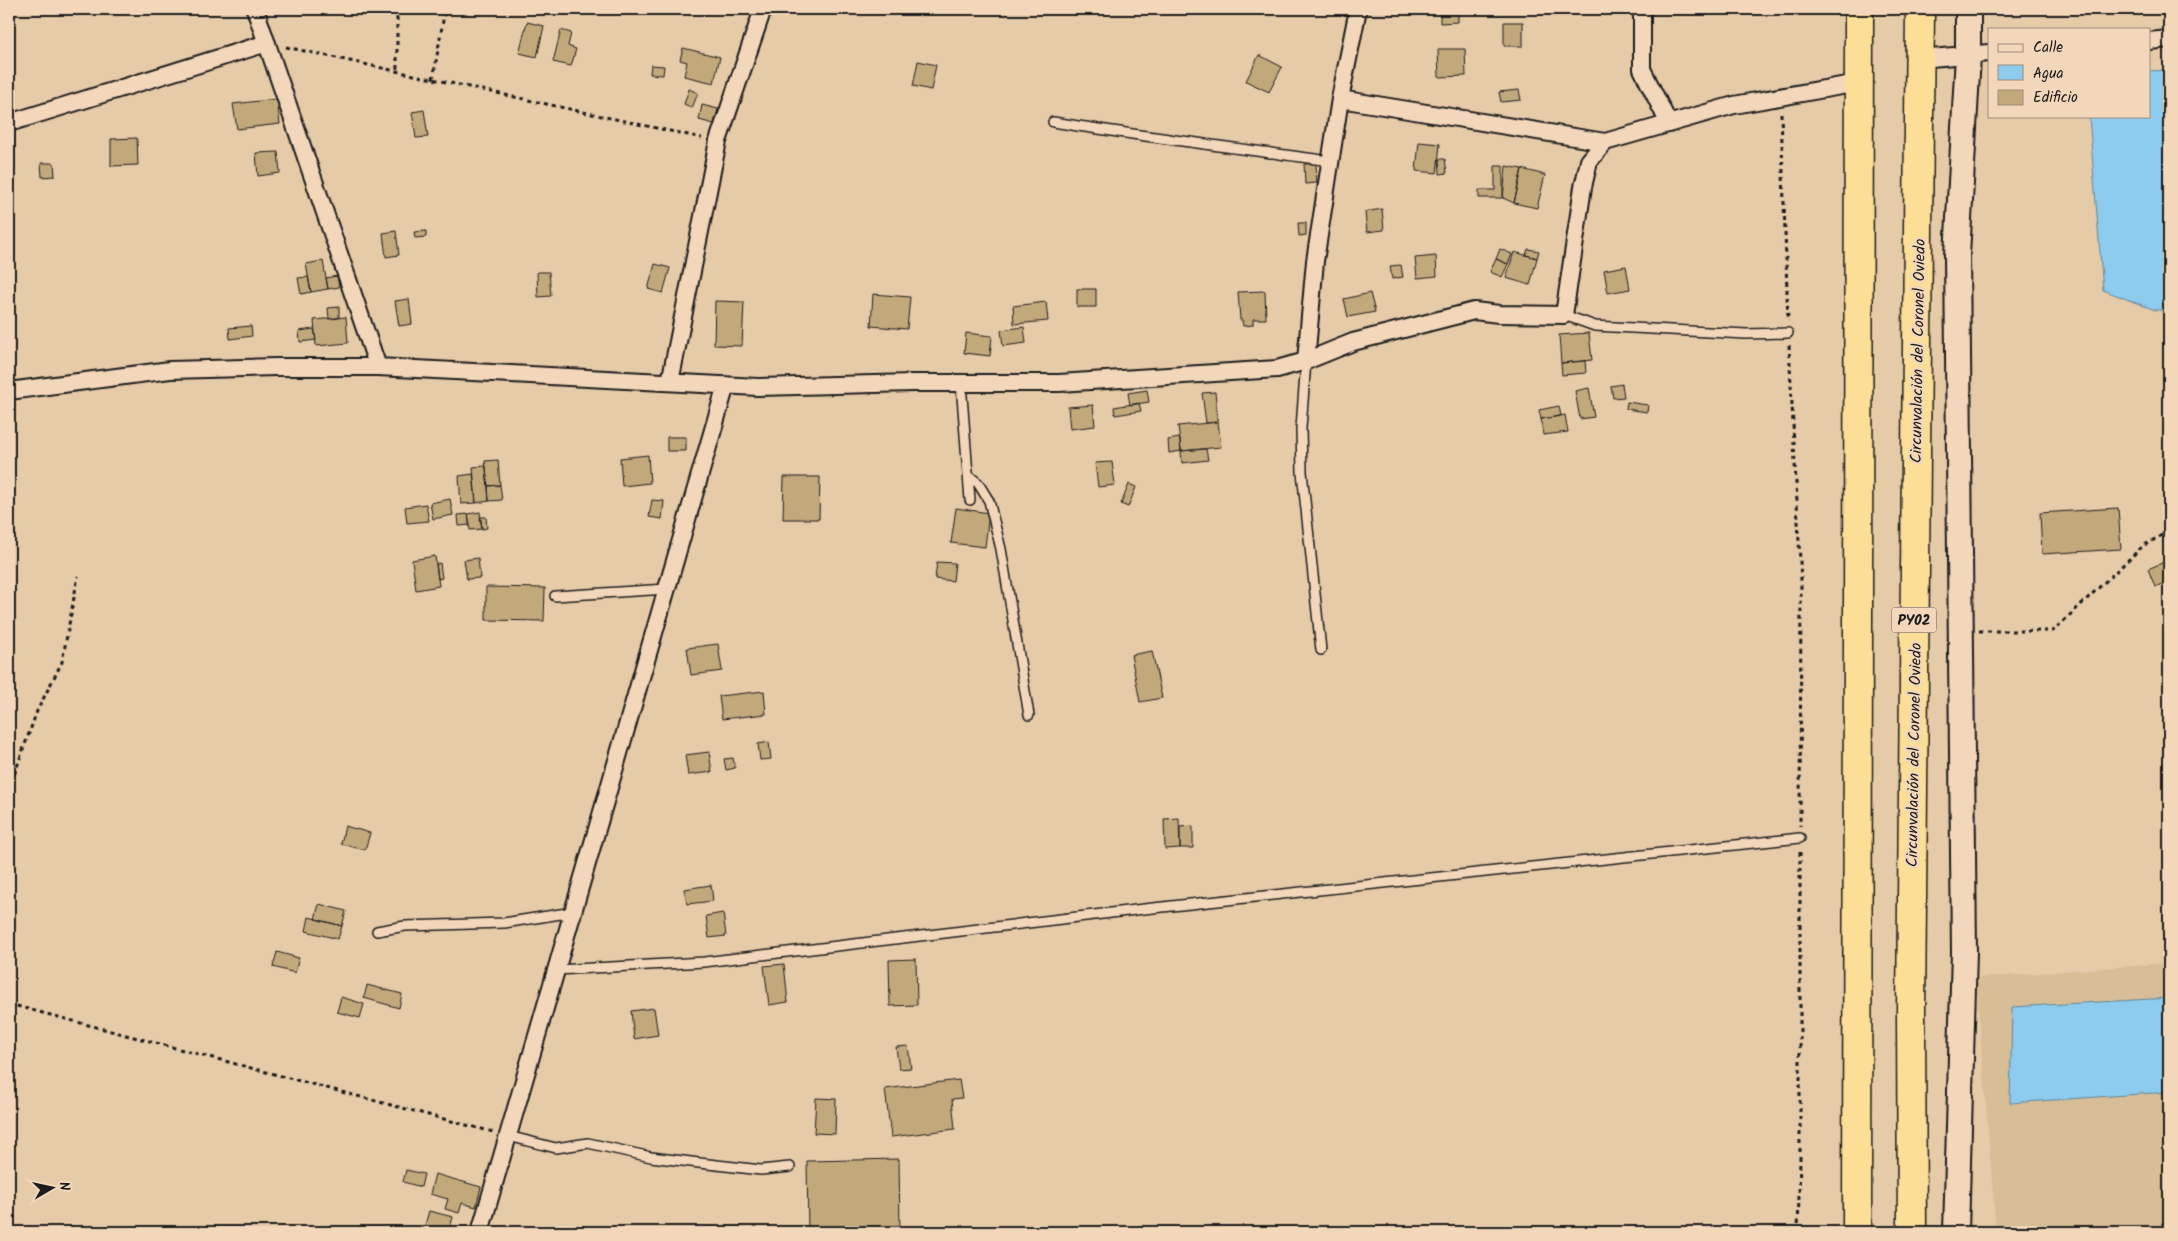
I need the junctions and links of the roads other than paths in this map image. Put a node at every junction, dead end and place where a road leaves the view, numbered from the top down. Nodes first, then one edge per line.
1 (255, 9) edge
2 (763, 9) edge
3 (1358, 9) edge
4 (1642, 9) edge
5 (1859, 9) edge
6 (1920, 9) edge
7 (1968, 9) edge
8 (2169, 39) edge
9 (2150, 41) edge
10 (267, 43) junction
11 (1979, 54) edge
12 (1920, 59) junction
13 (1858, 83) junction
14 (1340, 99) junction
15 (1053, 122) dead end
16 (9, 123) edge
17 (1668, 124) junction
18 (1605, 142) junction
19 (1330, 161) junction
20 (1564, 315) junction
21 (1788, 333) road end
22 (1306, 361) junction
23 (378, 366) junction
24 (670, 382) junction
25 (961, 383) junction
26 (726, 386) junction
27 (9, 391) edge
28 (968, 475) junction
29 (970, 500) dead end
30 (667, 589) junction
31 (556, 596) dead end
32 (1321, 650) dead end
33 (1029, 715) dead end
34 (1800, 838) road end
35 (573, 912) junction
36 (377, 931) dead end
37 (556, 970) junction
38 (508, 1136) junction
39 (790, 1167) dead end
40 (480, 1232) edge
41 (1857, 1232) edge
42 (1912, 1232) edge
43 (1956, 1232) edge

1 - 10 street
2 - 24 street
3 - 14 street
4 - 17 street
5 - 13 highway
6 - 12 highway, Circunvalación del Coronel Oviedo / PY02
7 - 11 street
8 - 9 street
10 - 16 street
10 - 23 street
11 - 12 street
11 - 43 street
12 - 42 highway, Circunvalación del Coronel Oviedo / PY02
13 - 17 street
13 - 41 highway
14 - 18 street
14 - 19 street
15 - 19 lane
17 - 18 street
18 - 20 street
19 - 22 street
20 - 21 lane
20 - 22 street
22 - 25 street
22 - 32 lane
23 - 24 street
23 - 27 street
24 - 26 street
25 - 26 street
25 - 28 lane
26 - 30 street
28 - 29 lane
28 - 33 lane
30 - 31 lane
30 - 35 street
34 - 37 lane
35 - 36 lane
35 - 37 street
37 - 38 street
38 - 39 lane
38 - 40 street

